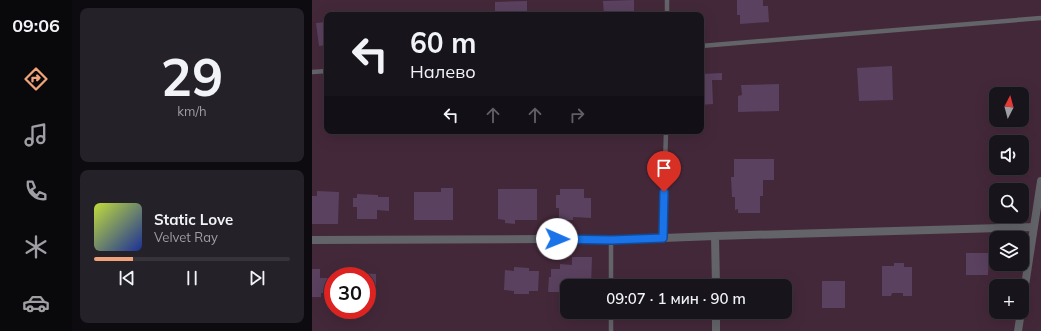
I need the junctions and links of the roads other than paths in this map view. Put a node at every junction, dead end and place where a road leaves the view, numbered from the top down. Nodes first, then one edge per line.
1 (667, 0) edge
2 (668, 12) edge
3 (1041, 18) edge
4 (704, 46) edge
5 (324, 71) edge
6 (312, 72) edge
7 (666, 134) edge
8 (1041, 181) edge
9 (1034, 227) junction
10 (716, 236) junction
11 (663, 238) junction
12 (312, 240) edge
13 (611, 240) junction
14 (611, 279) edge
15 (716, 279) edge
16 (1026, 279) edge
17 (611, 319) edge
18 (716, 319) edge
19 (1020, 319) edge
20 (611, 331) edge
21 (716, 331) edge
22 (1018, 331) edge

1 - 2 lane
3 - 4 lane
5 - 6 lane
7 - 11 lane
8 - 9 street
9 - 10 street
9 - 16 street
10 - 11 street
10 - 15 street
11 - 13 street
12 - 13 street
13 - 14 lane
17 - 20 lane
18 - 21 street
19 - 22 street

